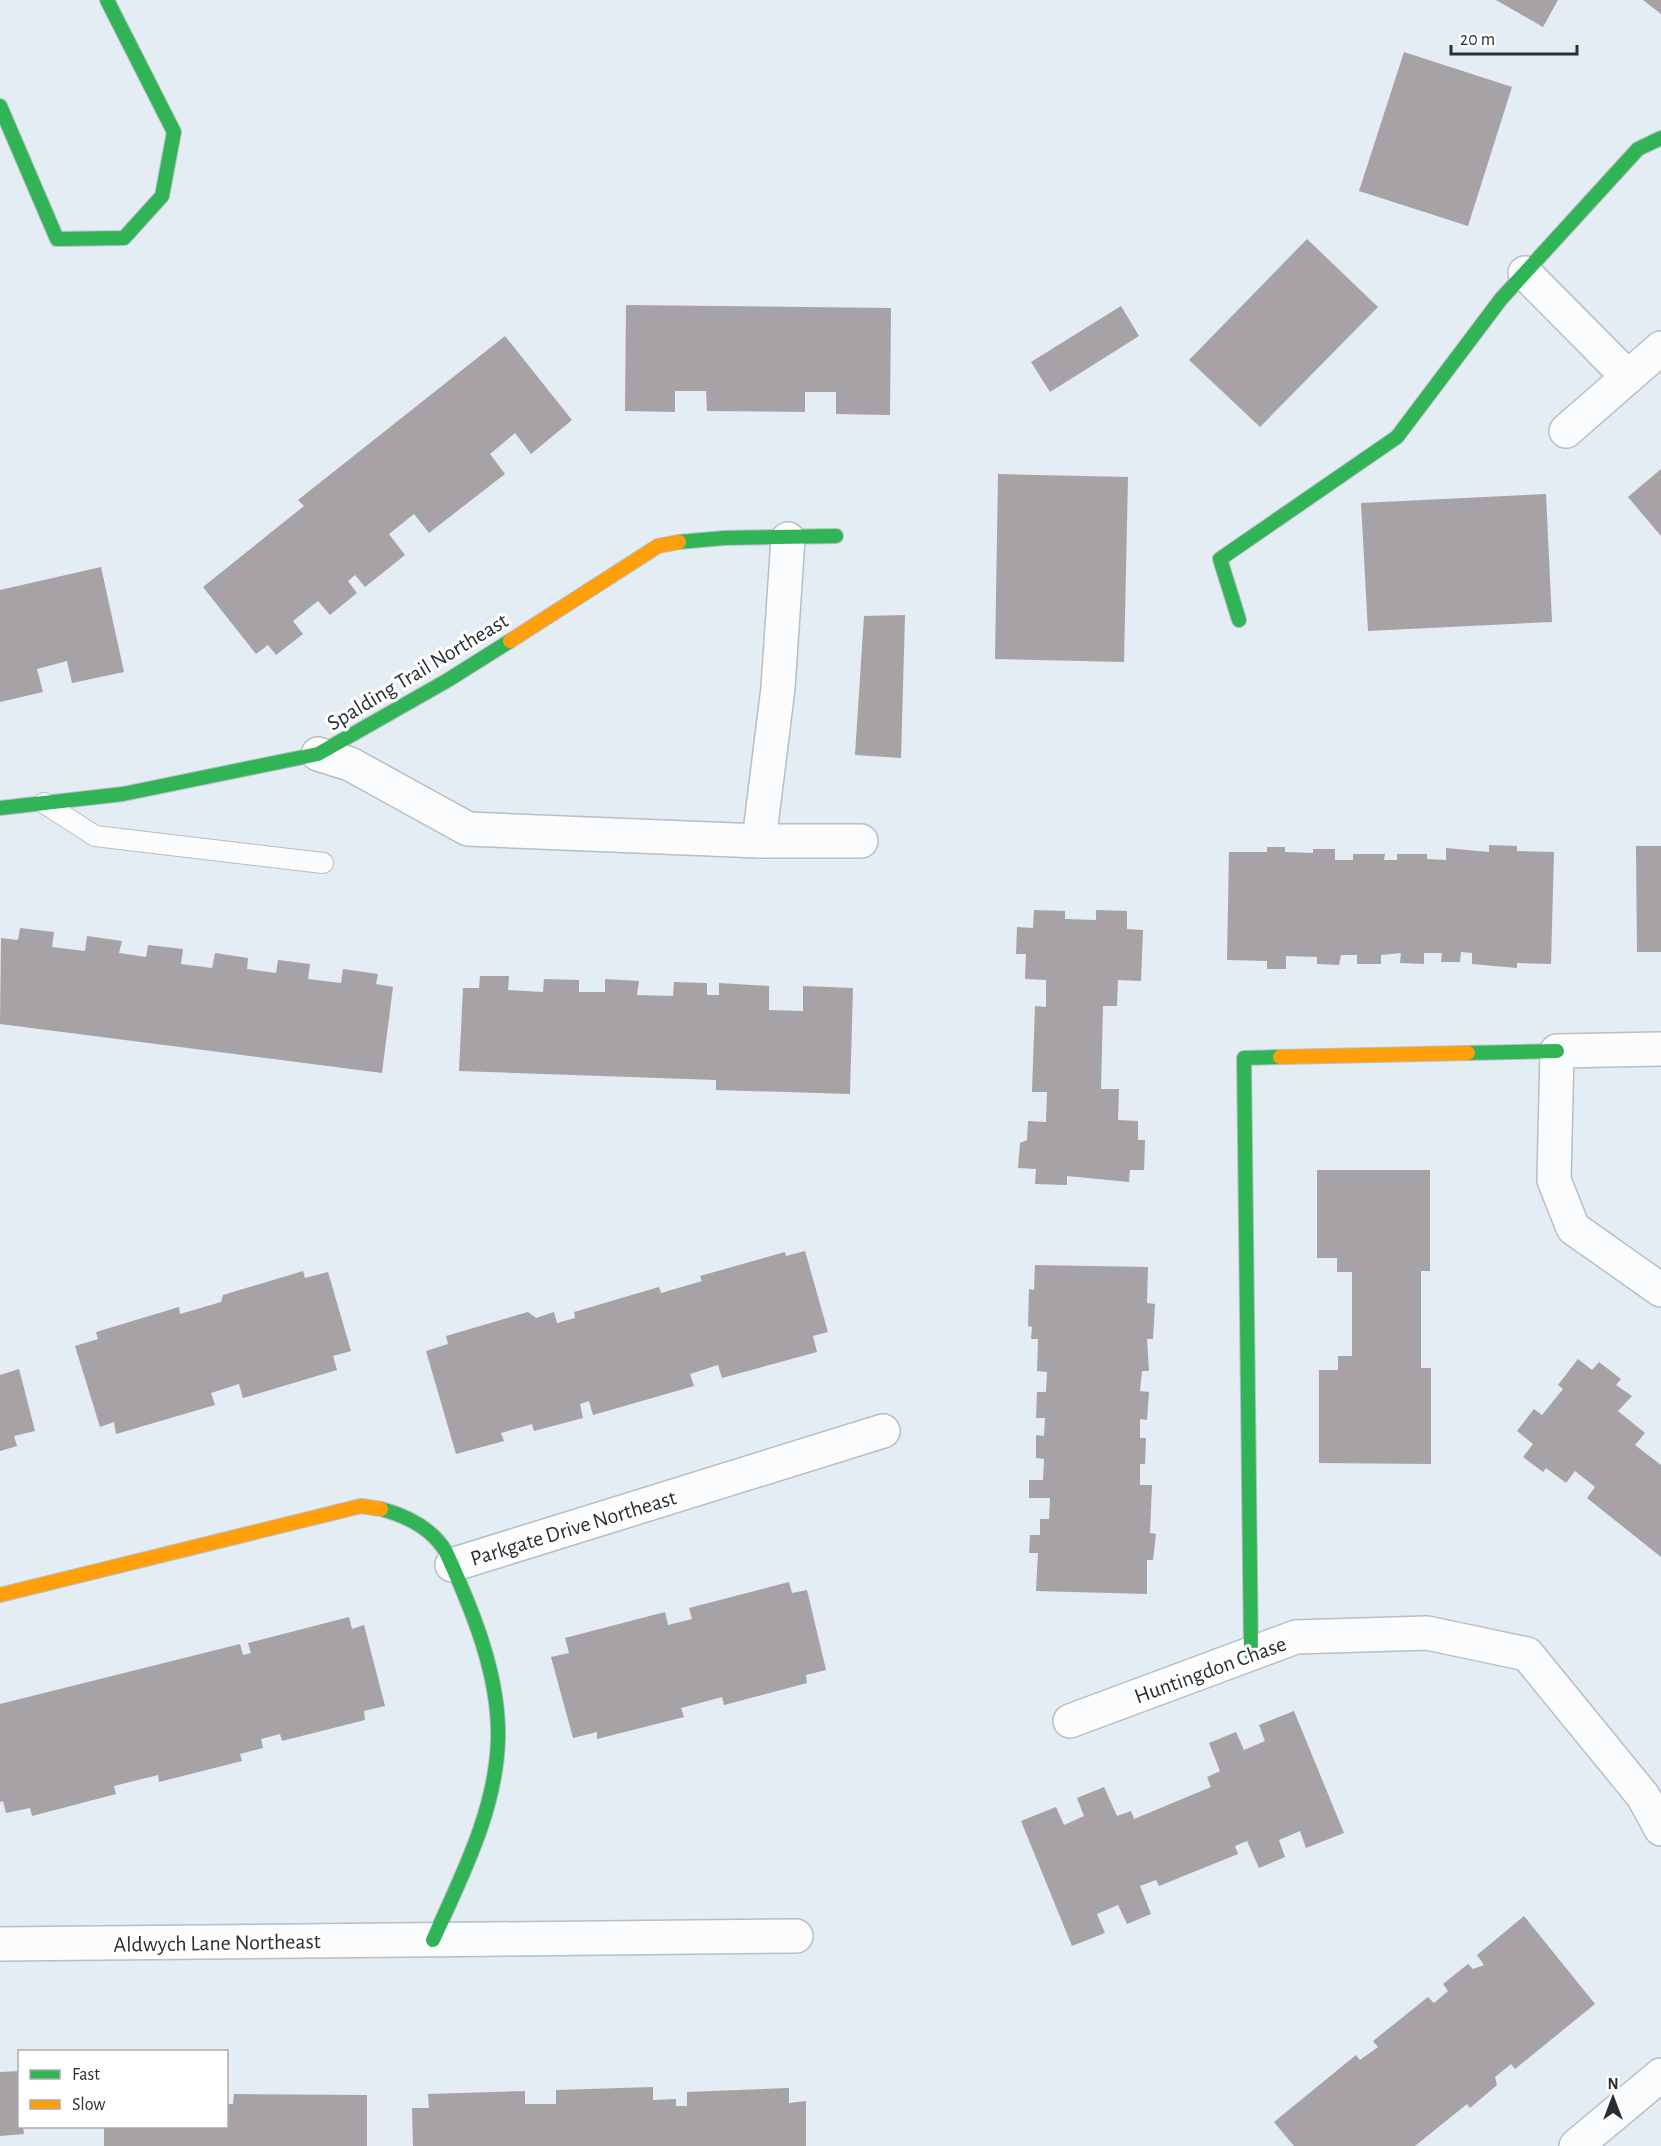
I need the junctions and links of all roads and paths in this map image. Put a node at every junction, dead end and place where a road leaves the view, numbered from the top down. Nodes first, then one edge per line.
1 (106, 0) edge
2 (0, 105) edge
3 (1661, 138) edge
4 (1526, 273) junction
5 (1661, 348) edge
6 (1628, 377) junction
7 (1566, 431) dead end
8 (836, 536) dead end
9 (788, 539) junction
10 (1239, 620) dead end
11 (318, 754) junction
12 (44, 803) junction
13 (0, 808) edge
14 (759, 841) junction
15 (861, 841) dead end
16 (323, 863) dead end
17 (1661, 1049) edge
18 (1557, 1051) junction
19 (1661, 1290) edge
20 (884, 1431) dead end
21 (452, 1565) junction
22 (0, 1594) edge
23 (1251, 1654) junction
24 (1070, 1721) dead end
25 (1652, 1790) edge
26 (1661, 1829) edge
27 (796, 1936) dead end
28 (433, 1940) junction
29 (0, 1944) edge
30 (1661, 2075) edge
31 (1576, 2146) edge

1 - 2 street
3 - 4 street
4 - 6 street
4 - 10 street
5 - 6 street
6 - 7 street
8 - 9 street, Spalding Trail Northeast
9 - 11 street, Spalding Trail Northeast
9 - 14 street
11 - 12 street, Spalding Trail Northeast
11 - 14 street
12 - 13 street, Spalding Trail Northeast
12 - 16 lane
14 - 15 street
17 - 18 street
18 - 19 street
18 - 23 street
20 - 21 street, Parkgate Drive Northeast
21 - 22 street, Parkgate Drive Northeast
21 - 28 street
23 - 24 street, Huntingdon Chase
23 - 25 street, Huntingdon Chase
25 - 26 street, Huntingdon Chase
27 - 28 street, Aldwych Lane Northeast
28 - 29 street, Aldwych Lane Northeast
30 - 31 street

